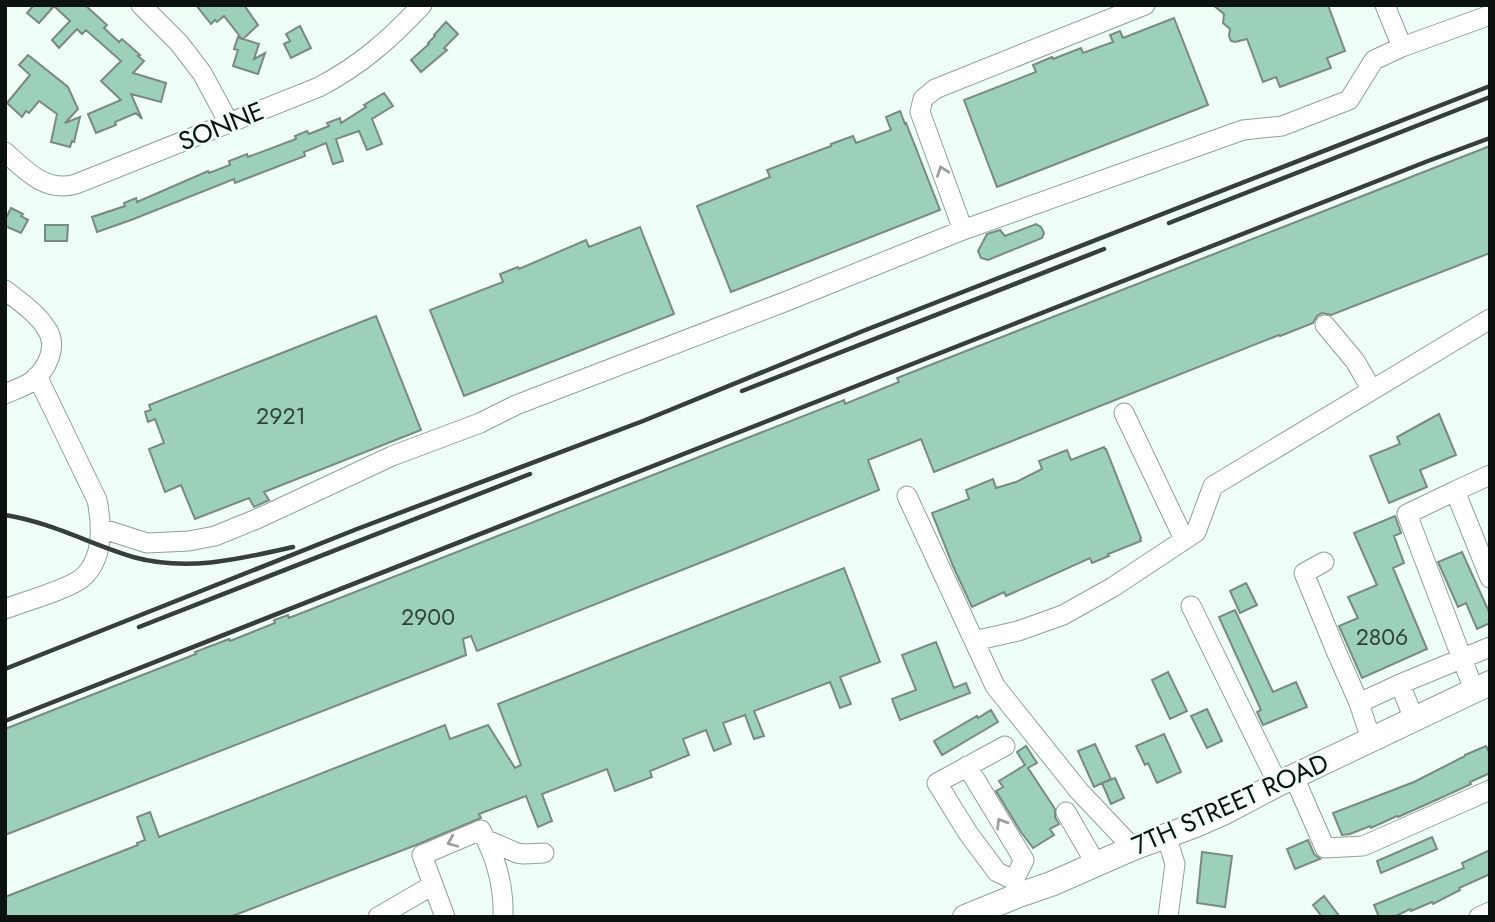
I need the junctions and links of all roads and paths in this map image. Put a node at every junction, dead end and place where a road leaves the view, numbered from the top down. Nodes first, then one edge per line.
1 (141, 5) edge
2 (422, 5) edge
3 (1145, 5) edge
4 (1385, 5) edge
5 (1490, 15) edge
6 (1402, 47) junction
7 (229, 123) junction
8 (5, 152) edge
9 (963, 230) junction
10 (5, 290) edge
11 (1490, 319) edge
12 (1325, 325) dead end
13 (37, 376) junction
14 (1372, 390) junction
15 (5, 394) edge
16 (1124, 412) dead end
17 (1490, 475) edge
18 (1455, 491) junction
19 (907, 496) dead end
20 (100, 528) junction
21 (1184, 540) junction
22 (1324, 562) dead end
23 (1490, 578) edge
24 (1191, 606) dead end
25 (5, 609) edge
26 (974, 641) junction
27 (1490, 646) edge
28 (1463, 657) junction
29 (1401, 684) junction
30 (1484, 691) edge
31 (1359, 702) junction
32 (1414, 719) junction
33 (1371, 739) junction
34 (1005, 746) dead end
35 (967, 766) junction
36 (1286, 780) junction
37 (1490, 790) edge
38 (1066, 812) dead end
39 (1166, 835) junction
40 (487, 839) junction
41 (1133, 848) junction
42 (544, 853) dead end
43 (1096, 864) junction
44 (433, 885) junction
45 (1016, 887) junction
46 (1490, 912) edge
47 (378, 917) edge
48 (445, 917) edge
49 (503, 917) edge
50 (965, 917) edge
51 (1168, 917) edge
52 (1479, 917) edge

1 - 7 street
2 - 7 street, SONNE
9 -> 3 street
4 - 6 street
5 - 6 street
6 - 9 street
7 - 8 street, SONNE
9 - 20 street
10 - 13 street
11 - 14 street
12 - 14 street
13 - 15 street
13 - 20 street
14 - 21 street
16 - 21 street
17 - 18 street
18 - 23 street
18 - 28 street
19 - 26 street
20 - 25 street
21 - 26 street
22 - 31 street
24 - 36 street
26 - 41 street
27 - 28 street
28 - 29 street
28 - 30 street
29 - 31 street
29 - 32 street
30 - 32 main road, 7TH STREET ROAD
31 - 33 street
32 - 33 main road, 7TH STREET ROAD
33 - 36 main road, 7TH STREET ROAD
34 - 35 street
45 -> 35 street
35 - 45 street
36 - 37 street
36 - 39 main road, 7TH STREET ROAD
38 - 43 street
39 - 41 main road, 7TH STREET ROAD
39 - 51 street
40 - 42 street
40 -> 44 street
40 - 49 street
41 - 43 main road, 7TH STREET ROAD
43 - 45 main road, 7TH STREET ROAD
44 - 47 street
44 - 48 street
45 - 50 main road, 7TH STREET ROAD
46 - 52 street

